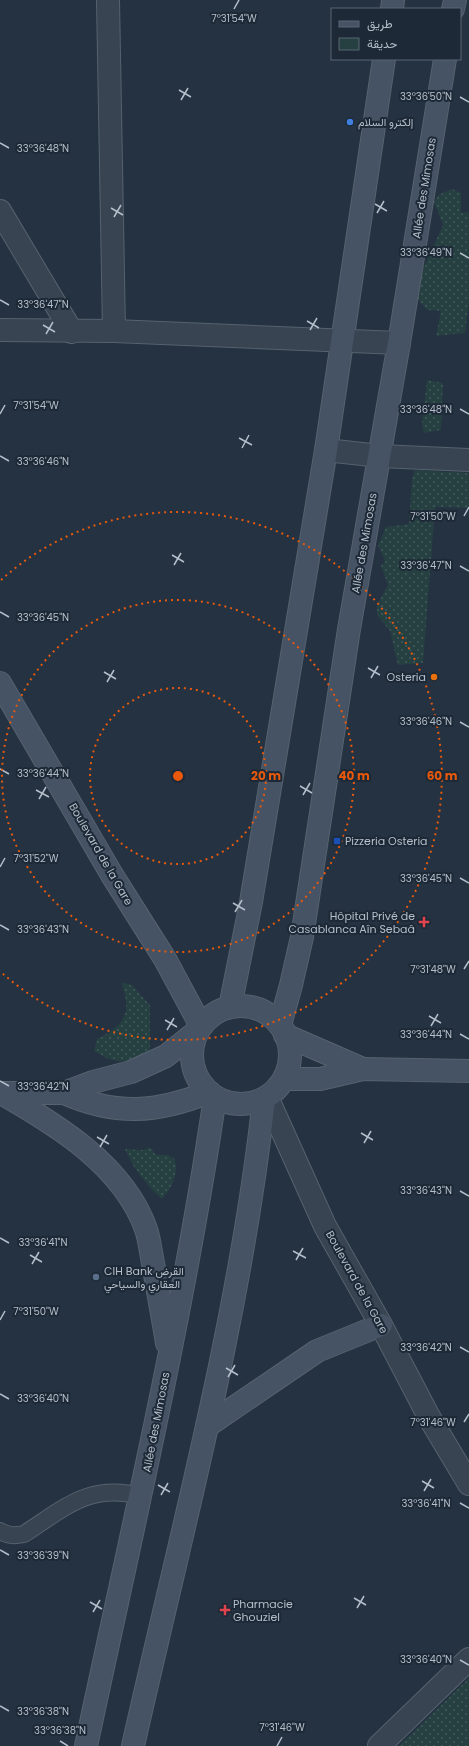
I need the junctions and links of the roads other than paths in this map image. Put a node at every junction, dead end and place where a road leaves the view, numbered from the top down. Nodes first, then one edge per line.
1 (108, 0) edge
2 (384, 60) edge
3 (445, 60) edge
4 (0, 211) edge
5 (0, 330) edge
6 (114, 331) junction
7 (72, 332) junction
8 (343, 341) junction
9 (399, 343) junction
10 (326, 450) junction
11 (380, 456) junction
12 (469, 460) edge
13 (0, 683) edge
14 (230, 1007) junction
15 (199, 1029) junction
16 (282, 1030) junction
17 (363, 1069) junction
18 (469, 1071) edge
19 (284, 1078) junction
20 (0, 1093) edge
21 (64, 1093) junction
22 (212, 1094) junction
23 (265, 1098) junction
24 (381, 1324) junction
25 (169, 1353) junction
26 (207, 1426) junction
27 (469, 1484) edge
28 (141, 1496) junction
29 (0, 1531) edge
30 (469, 1659) edge
31 (86, 1746) edge
32 (132, 1746) edge
33 (380, 1746) edge

1 - 6 street
2 - 8 main road
3 - 9 main road, Allée des Mimosas
4 - 7 street
5 - 7 street
6 - 7 street
6 - 8 street
8 - 9 street
8 - 10 main road
9 - 11 main road, Allée des Mimosas
10 - 11 street
10 - 14 main road
11 - 12 street
11 - 16 main road, Allée des Mimosas
13 - 15 main road, Boulevard de la Gare
14 - 15 main road
14 - 16 main road
15 - 21 main road
15 - 22 main road
16 - 17 main road
16 - 19 main road
17 - 18 main road
17 - 19 main road
19 - 23 main road
20 - 21 main road
20 - 25 main road
21 - 22 main road
22 - 23 main road
22 - 25 main road, Allée des Mimosas
23 - 24 street, Boulevard de la Gare
23 - 26 main road
24 - 26 main road
24 - 27 street, Boulevard de la Gare
25 - 28 main road, Allée des Mimosas
26 - 32 main road
28 - 29 lane
28 - 31 main road, Allée des Mimosas
30 - 33 street

